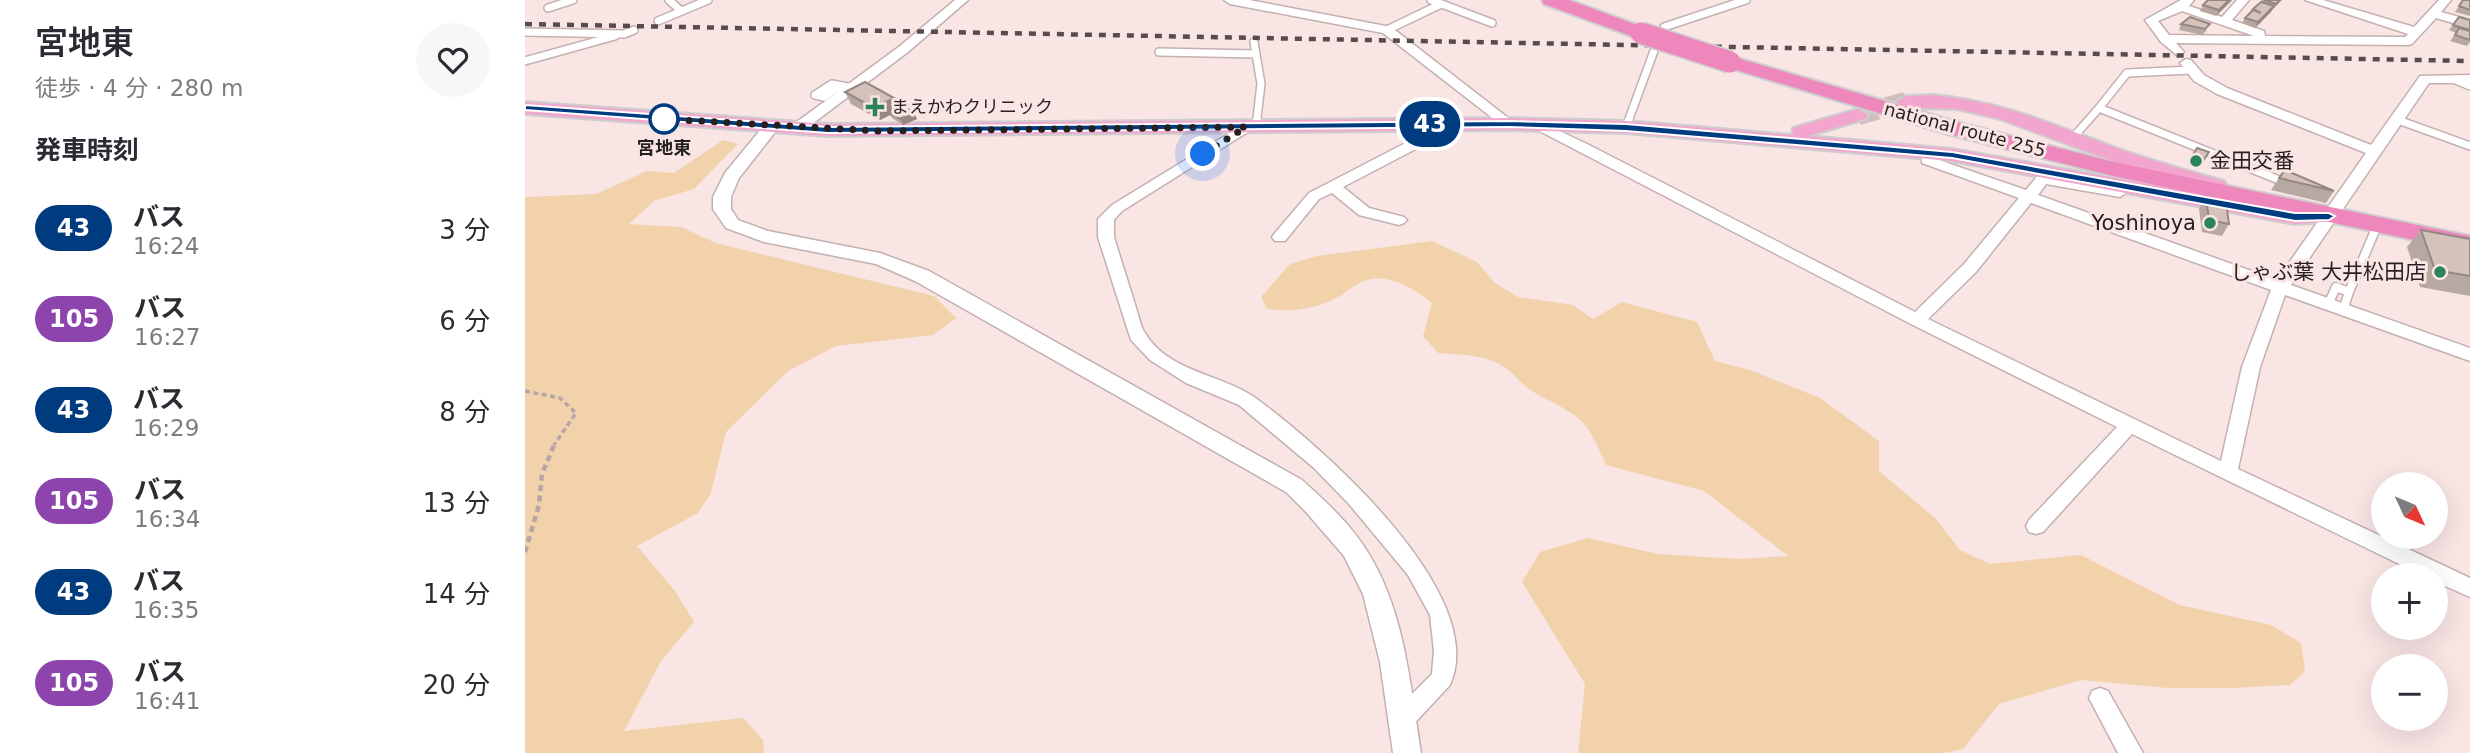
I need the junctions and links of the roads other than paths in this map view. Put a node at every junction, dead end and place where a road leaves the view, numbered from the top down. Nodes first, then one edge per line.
1 (573, 0) edge
2 (669, 0) edge
3 (708, 0) edge
4 (962, 0) edge
5 (1223, 0) edge
6 (1230, 0) edge
7 (1431, 0) edge
8 (1551, 0) edge
9 (1746, 0) edge
10 (2243, 0) edge
11 (2312, 0) edge
12 (2445, 0) edge
13 (2184, 4) edge
14 (1439, 5) junction
15 (548, 8) dead end
16 (681, 11) junction
17 (2433, 13) junction
18 (658, 21) dead end
19 (2224, 22) junction
20 (1492, 23) dead end
21 (2470, 24) edge
22 (635, 30) dead end
23 (1387, 30) junction
24 (1662, 31) dead end
25 (525, 32) edge
26 (2416, 32) junction
27 (624, 34) junction
28 (2165, 39) junction
29 (2277, 40) junction
30 (1254, 42) dead end
31 (1654, 51) dead end
32 (1159, 52) dead end
33 (1256, 54) junction
34 (525, 61) edge
35 (2185, 62) junction
36 (2452, 79) junction
37 (2470, 79) edge
38 (2470, 86) edge
39 (1906, 102) tunnel mouth
40 (525, 108) edge
41 (2099, 108) junction
42 (1858, 116) tunnel mouth
43 (2398, 120) junction
44 (1434, 124) junction
45 (1509, 124) junction
46 (1533, 124) junction
47 (772, 126) junction
48 (799, 127) junction
49 (1251, 127) junction
50 (1626, 127) junction
51 (1697, 132) junction
52 (2077, 133) dead end
53 (2470, 146) edge
54 (2374, 150) junction
55 (1927, 160) dead end
56 (1333, 186) junction
57 (2121, 186) junction
58 (2028, 197) junction
59 (2299, 199) junction
60 (2329, 206) junction
61 (1399, 220) dead end
62 (2377, 226) junction
63 (1280, 237) dead end
64 (2469, 246) edge
65 (2280, 288) junction
66 (2349, 292) junction
67 (2336, 308) junction
68 (1917, 320) junction
69 (2470, 355) edge
70 (2131, 424) junction
71 (2228, 473) junction
72 (2036, 526) dead end
73 (2470, 588) edge
74 (2100, 698) dead end
75 (1402, 720) junction
76 (1408, 753) edge
77 (2131, 753) edge

1 - 15 lane
2 - 16 lane
3 - 16 lane
4 - 48 street
5 - 6 lane
6 - 23 street
7 - 14 lane
8 - 59 highway, national route 255, bridge
9 - 24 lane
10 - 19 street
11 - 26 street
12 - 17 street
13 - 19 street
13 - 28 street
14 - 20 lane
14 - 23 lane
16 - 18 lane
17 - 21 street
17 - 26 street
19 - 29 street
22 - 27 lane
23 - 45 street
25 - 27 lane
26 - 29 street
27 - 34 lane
28 - 29 street
28 - 35 street
30 - 33 lane
31 - 50 lane
32 - 33 lane
33 - 49 lane
35 - 41 lane
35 - 54 street
36 - 37 street
36 - 38 lane
36 - 43 street
39 - 59 main road
40 - 47 main road
41 - 52 lane
41 - 59 lane
42 - 51 main road
43 - 53 lane
43 - 54 street
44 - 45 main road
44 - 49 main road
44 - 56 street
45 - 46 main road
46 - 50 main road
46 - 68 street
47 - 48 main road
47 - 75 street
48 - 49 main road
49 - 75 street
50 - 51 main road
51 - 57 main road
54 - 60 street
55 - 58 street
56 - 61 street
56 - 63 street
57 - 58 street
57 - 60 main road
58 - 65 street
58 - 68 street
59 - 60 highway, national route 255
60 - 62 highway, national route 255
60 - 65 street
62 - 64 highway, national route 255
62 - 66 lane
65 - 67 street
65 - 71 street
66 - 67 lane
66 - 67 lane
67 - 69 street
68 - 70 street
70 - 71 street
70 - 72 street
71 - 73 street
74 - 77 street
75 - 76 street

